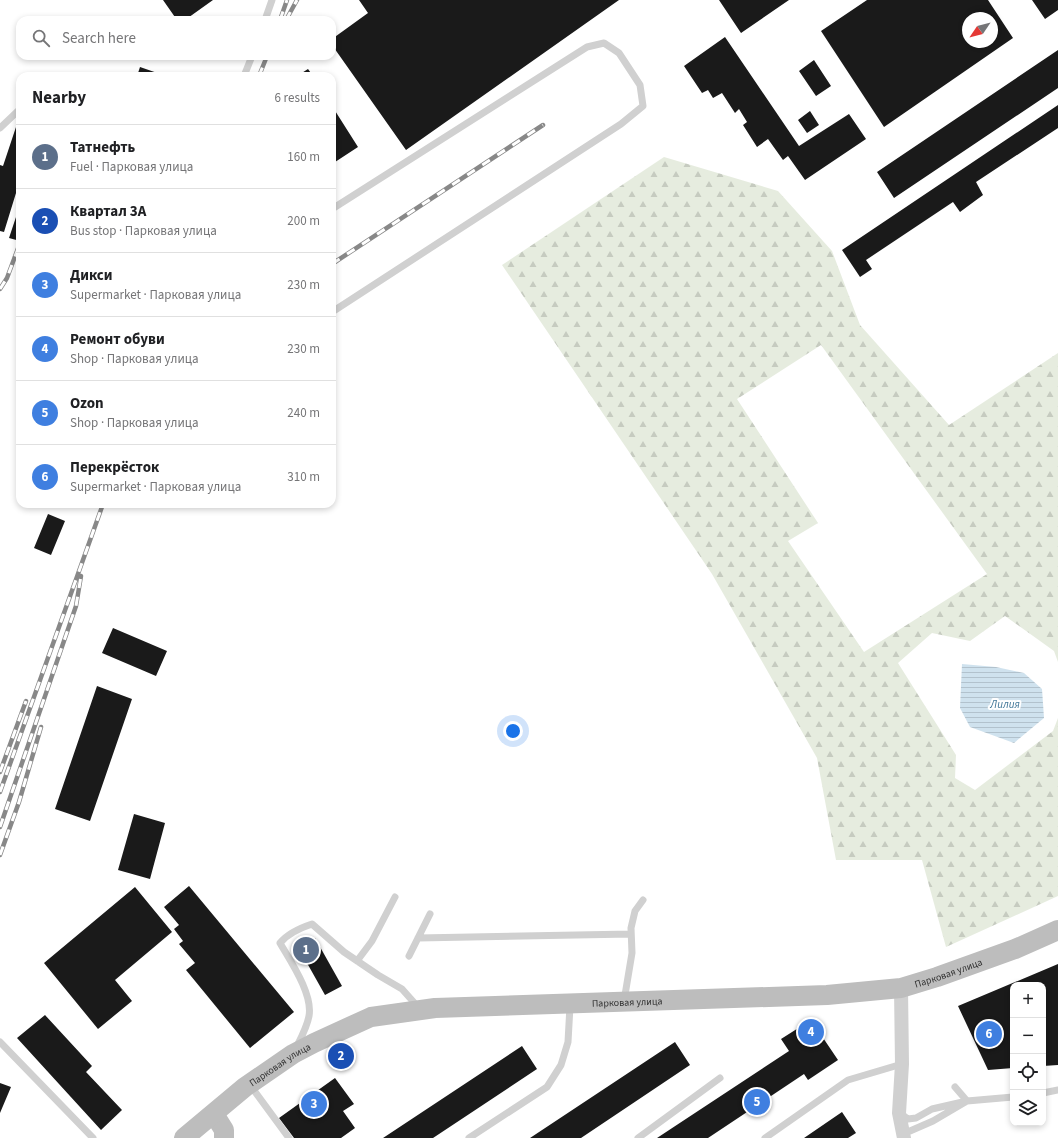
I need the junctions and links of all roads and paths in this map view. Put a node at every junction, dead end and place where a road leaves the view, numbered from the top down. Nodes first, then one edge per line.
1 (272, 0) edge
2 (266, 16) edge
3 (250, 60) edge
4 (246, 72) edge
5 (16, 113) edge
6 (0, 128) edge
7 (336, 206) edge
8 (336, 309) edge
9 (395, 897) dead end
10 (643, 900) dead end
11 (430, 914) dead end
12 (1058, 930) edge
13 (631, 934) junction
14 (418, 938) junction
15 (409, 956) dead end
16 (358, 961) junction
17 (901, 988) junction
18 (624, 1002) junction
19 (570, 1004) junction
20 (420, 1009) junction
21 (0, 1042) edge
22 (293, 1054) junction
23 (902, 1064) junction
24 (720, 1078) dead end
25 (250, 1084) junction
26 (955, 1086) dead end
27 (1058, 1090) edge
28 (1046, 1092) edge
29 (1010, 1097) edge
30 (967, 1101) junction
31 (899, 1113) junction
32 (214, 1114) junction
33 (904, 1135) edge
34 (93, 1138) edge
35 (184, 1138) edge
36 (224, 1138) edge
37 (289, 1138) edge
38 (469, 1138) edge
39 (638, 1138) edge
40 (765, 1138) edge

1 - 2 lane
3 - 4 lane
5 - 6 lane
7 - 8 lane
9 - 16 lane
10 - 13 lane
11 - 14 lane
12 - 17 main road, Парковая улица
13 - 14 lane
13 - 18 lane
14 - 15 lane
16 - 20 lane
16 - 22 lane
17 - 18 main road, Парковая улица
17 - 23 street
18 - 19 main road, Парковая улица
19 - 20 main road, Парковая улица
19 - 38 lane
20 - 22 main road, Парковая улица
21 - 34 lane
22 - 25 main road, Парковая улица
23 - 31 street
23 - 40 lane
24 - 39 lane
25 - 32 main road, Парковая улица
25 - 37 lane
26 - 30 lane
27 - 28 lane
29 - 30 lane
30 - 31 lane
30 - 33 lane
31 - 33 street
32 - 35 main road, Парковая улица
32 - 36 main road

